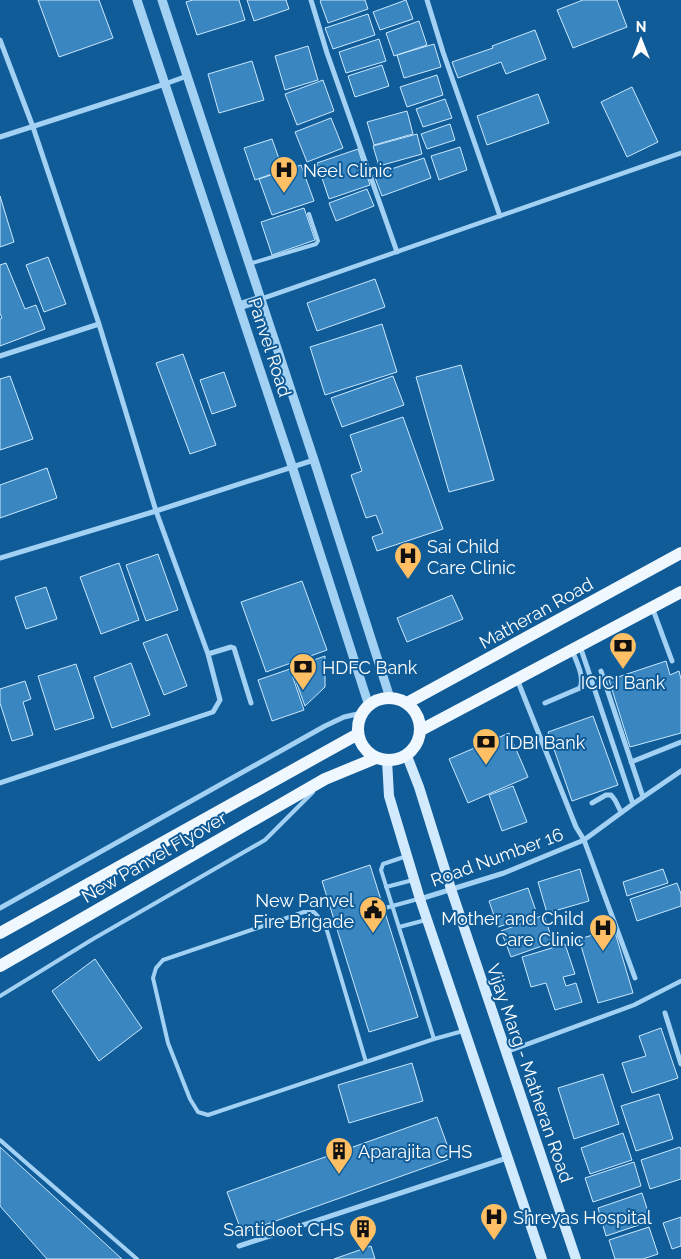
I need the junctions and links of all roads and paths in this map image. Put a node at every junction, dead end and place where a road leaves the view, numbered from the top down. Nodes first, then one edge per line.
1 (137, 0) edge
2 (162, 0) edge
3 (311, 0) edge
4 (427, 0) edge
5 (0, 40) edge
6 (187, 76) junction
7 (165, 84) junction
8 (33, 127) junction
9 (0, 137) edge
10 (681, 153) edge
11 (309, 214) dead end
12 (500, 216) junction
13 (397, 252) junction
14 (249, 264) junction
15 (261, 299) junction
16 (239, 306) junction
17 (100, 324) junction
18 (0, 356) edge
19 (314, 460) junction
20 (292, 466) junction
21 (156, 511) junction
22 (681, 553) edge
23 (0, 558) edge
24 (681, 592) edge
25 (652, 607) junction
26 (576, 648) junction
27 (208, 654) junction
28 (672, 661) dead end
29 (601, 671) dead end
30 (516, 679) junction
31 (390, 698) junction
32 (251, 703) dead end
33 (407, 703) junction
34 (545, 703) dead end
35 (365, 709) junction
36 (421, 730) junction
37 (358, 734) junction
38 (681, 742) edge
39 (407, 756) junction
40 (382, 759) junction
41 (632, 762) junction
42 (681, 771) edge
43 (325, 780) junction
44 (0, 783) edge
45 (643, 797) junction
46 (592, 803) dead end
47 (632, 804) junction
48 (621, 812) junction
49 (584, 840) junction
50 (407, 856) junction
51 (414, 880) junction
52 (386, 887) junction
53 (451, 889) junction
54 (420, 899) junction
55 (392, 905) junction
56 (0, 908) edge
57 (385, 908) dead end
58 (427, 920) junction
59 (332, 922) dead end
60 (325, 924) junction
61 (399, 927) junction
62 (0, 933) edge
63 (0, 966) edge
64 (635, 978) dead end
65 (681, 981) edge
66 (0, 996) edge
67 (665, 1013) dead end
68 (465, 1031) junction
69 (434, 1039) junction
70 (506, 1052) junction
71 (366, 1062) junction
72 (681, 1064) edge
73 (0, 1140) edge
74 (508, 1158) junction
75 (240, 1246) dead end
76 (137, 1259) edge
77 (542, 1259) edge
78 (576, 1259) edge

1 - 7 street, Panvel Road
2 - 6 street, Panvel Road
3 - 13 street
4 - 12 street
5 - 8 street
6 - 7 street
6 - 14 street, Panvel Road
7 - 8 street
7 - 16 street, Panvel Road
8 - 9 street
8 - 17 street
10 - 12 street
11 - 14 lane
12 - 13 street
13 - 15 street
14 - 15 street, Panvel Road
15 - 16 street
15 - 19 street, Panvel Road
16 - 20 street, Panvel Road
17 - 18 street
17 - 21 street
19 - 20 street
19 - 31 street, Panvel Road
20 - 21 street
20 - 35 street, Panvel Road
21 - 23 street
21 - 27 street
22 - 33 main road, Matheran Road
24 - 25 main road
25 - 26 main road
25 - 28 street
26 - 30 main road
26 - 34 street
26 - 47 street
27 - 32 street
27 - 44 street
29 - 41 street
30 - 36 main road
30 - 49 street
31 - 33 main road
31 - 35 main road
33 - 36 main road
35 - 37 main road
35 - 56 street
36 - 39 main road
37 - 40 main road
37 - 62 main road, New Panvel Flyover
38 - 41 street
39 - 40 main road
39 - 53 main road, Vijay Marg - Matheran Road
40 - 43 main road, New Panvel Flyover
40 - 50 main road
41 - 45 street
42 - 45 street, Road Number 16
43 - 63 main road, New Panvel Flyover
43 - 66 lane
45 - 47 street, Road Number 16
46 - 48 street
47 - 48 street, Road Number 16
48 - 49 street, Road Number 16
49 - 53 street, Road Number 16
49 - 64 street
50 - 51 main road
50 - 52 lane
51 - 52 lane
51 - 54 main road
52 - 55 lane
53 - 54 street, Road Number 16
53 - 70 main road, Vijay Marg - Matheran Road
54 - 55 lane
54 - 58 main road
55 - 57 lane
55 - 61 lane
58 - 61 lane
58 - 68 main road
59 - 60 lane
60 - 71 lane
60 - 71 lane
61 - 69 lane
65 - 70 street
67 - 72 street
68 - 69 lane
68 - 74 main road
69 - 71 lane
70 - 78 main road, Vijay Marg - Matheran Road
73 - 76 lane
74 - 75 street
74 - 77 main road

